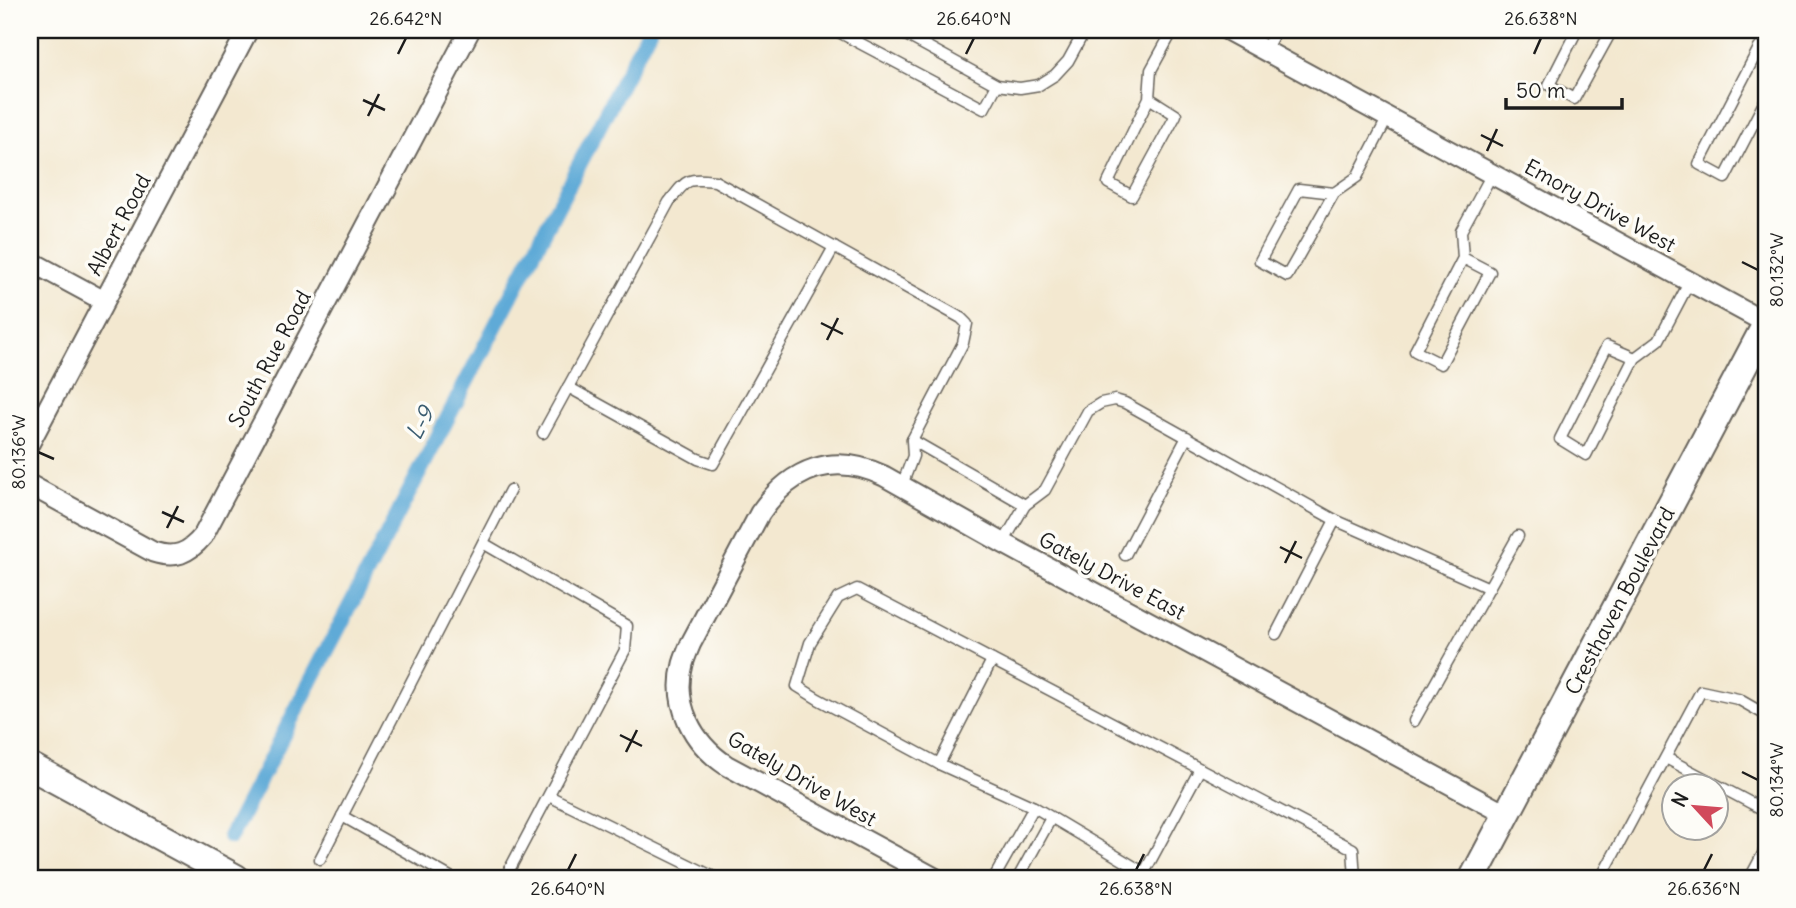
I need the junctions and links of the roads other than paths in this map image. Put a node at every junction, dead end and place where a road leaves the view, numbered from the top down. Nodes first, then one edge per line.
1 (248, 30) edge
2 (470, 30) edge
3 (835, 30) edge
4 (897, 30) edge
5 (1085, 30) edge
6 (1173, 30) edge
7 (1227, 30) edge
8 (1276, 30) edge
9 (1577, 30) edge
10 (1612, 30) edge
11 (1265, 50) junction
12 (1766, 51) edge
13 (997, 85) junction
14 (1149, 98) junction
15 (1766, 99) edge
16 (1388, 117) junction
17 (1492, 174) junction
18 (1334, 192) junction
19 (834, 247) junction
20 (1464, 258) junction
21 (30, 261) edge
22 (1690, 281) junction
23 (104, 301) junction
24 (1766, 323) edge
25 (1635, 358) junction
26 (568, 387) junction
27 (544, 433) dead end
28 (1187, 437) junction
29 (912, 440) junction
30 (30, 442) edge
31 (30, 485) edge
32 (902, 485) junction
33 (510, 490) dead end
34 (1025, 505) junction
35 (1335, 520) junction
36 (1518, 536) dead end
37 (483, 543) junction
38 (1003, 543) junction
39 (1125, 555) dead end
40 (728, 574) joint
41 (1489, 588) junction
42 (1276, 634) dead end
43 (992, 660) junction
44 (1766, 715) edge
45 (1414, 721) dead end
46 (1666, 758) junction
47 (939, 764) junction
48 (31, 768) edge
49 (1200, 769) junction
50 (549, 796) junction
51 (1034, 807) junction
52 (1766, 811) edge
53 (1507, 814) junction
54 (342, 816) junction
55 (1051, 818) junction
56 (1766, 848) edge
57 (320, 859) dead end
58 (700, 875) edge
59 (1148, 876) edge
60 (236, 878) edge
61 (452, 878) edge
62 (505, 878) edge
63 (716, 878) edge
64 (934, 878) edge
65 (994, 878) edge
66 (1018, 878) edge
67 (1355, 878) edge
68 (1473, 878) edge
69 (1601, 878) edge
70 (1750, 878) edge

1 - 23 street, Albert Road
2 - 31 street, South Rue Road
3 - 13 lane
4 - 13 lane
5 - 13 lane
6 - 14 lane
7 - 11 street, Emory Drive West
8 - 11 lane
9 - 10 lane
11 - 16 street, Emory Drive West
12 - 15 lane
14 - 14 lane
16 - 17 street, Emory Drive West
16 - 18 lane
17 - 20 lane
17 - 22 street, Emory Drive West
18 - 18 lane
19 - 26 lane
19 - 26 lane
19 - 29 lane
20 - 20 lane
21 - 23 street
22 - 24 street, Emory Drive West
22 - 25 lane
23 - 30 street, Albert Road
24 - 53 street, Cresthaven Boulevard
25 - 25 lane
26 - 27 lane
28 - 34 lane
28 - 35 lane
28 - 39 lane
29 - 32 lane
29 - 34 lane
32 - 38 street, Gately Drive East
32 - 40 street, Gately Drive East
33 - 37 lane
34 - 38 lane
35 - 41 lane
35 - 42 lane
36 - 41 lane
37 - 50 lane
37 - 54 lane
38 - 53 street, Gately Drive East
40 - 64 street, Gately Drive West
41 - 45 lane
43 - 47 lane
43 - 47 lane
43 - 49 lane
44 - 46 lane
46 - 52 lane
46 - 69 lane
47 - 51 lane
48 - 60 street
49 - 59 lane
49 - 67 lane
50 - 58 lane
50 - 62 lane
51 - 55 lane
51 - 65 lane
53 - 68 street, Cresthaven Boulevard
54 - 57 lane
54 - 61 lane
55 - 59 lane
55 - 66 lane
56 - 70 lane
58 - 63 lane

